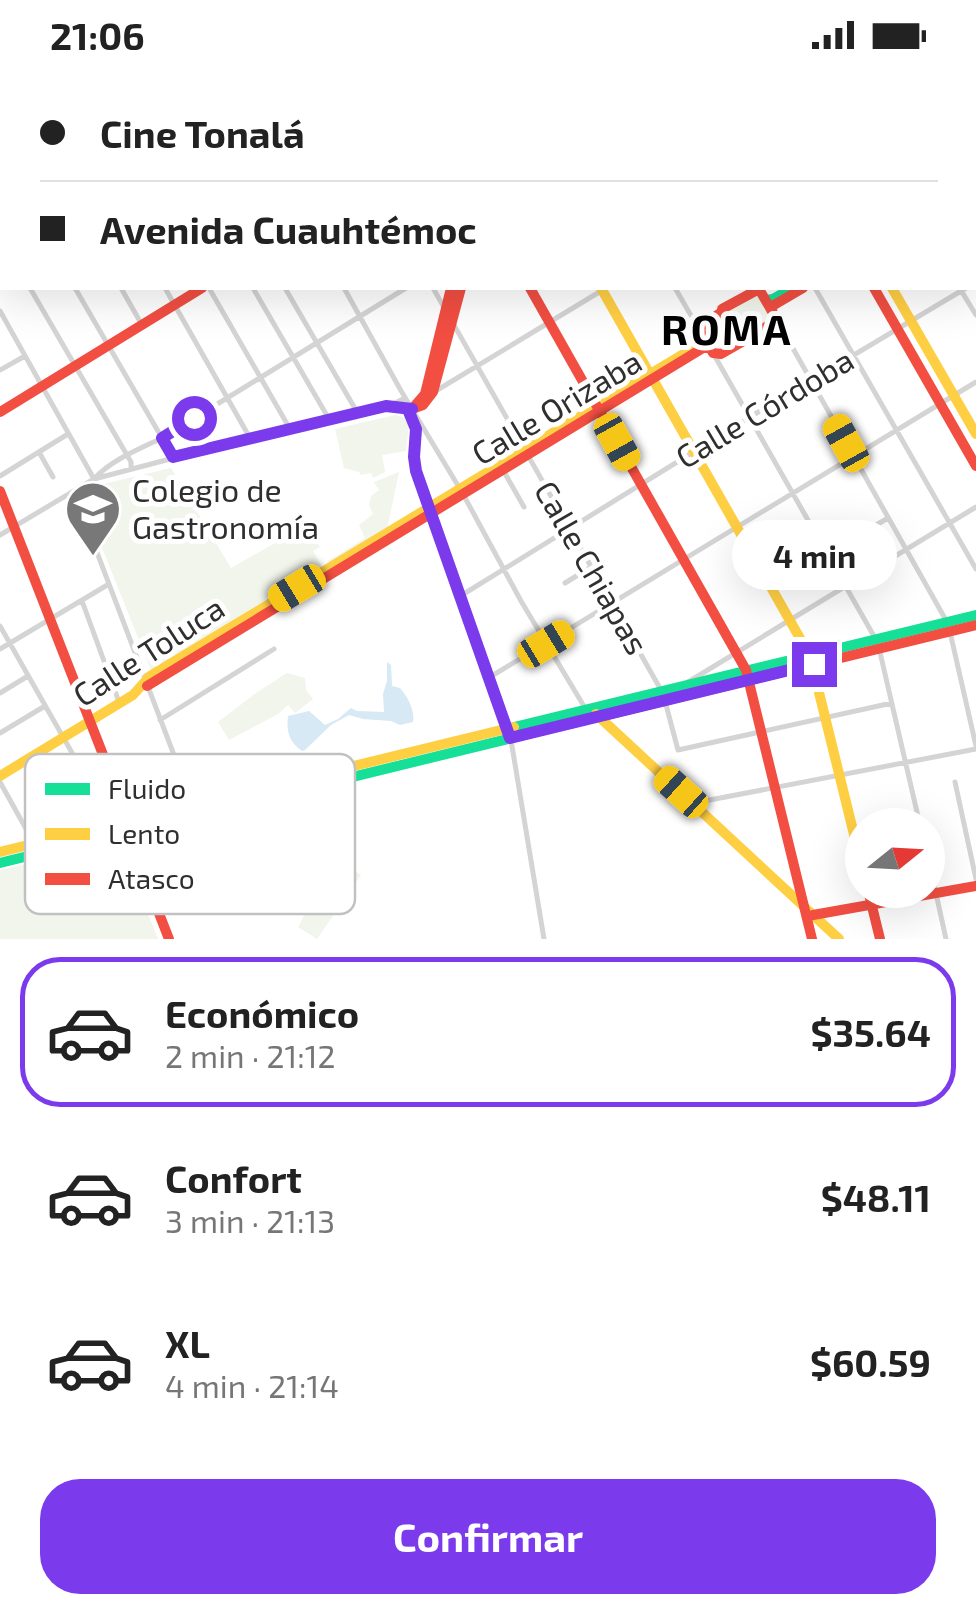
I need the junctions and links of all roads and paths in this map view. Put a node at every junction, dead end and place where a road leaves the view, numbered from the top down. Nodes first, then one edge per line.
1 (31, 290) edge
2 (77, 290) edge
3 (121, 290) edge
4 (166, 290) edge
5 (202, 290) edge
6 (207, 290) edge
7 (254, 290) edge
8 (287, 290) edge
9 (345, 290) edge
10 (399, 290) edge
11 (434, 290) edge
12 (451, 290) edge
13 (459, 290) edge
14 (531, 290) edge
15 (601, 290) edge
16 (605, 290) edge
17 (676, 290) edge
18 (755, 290) edge
19 (759, 290) edge
20 (789, 290) edge
21 (800, 290) edge
22 (816, 290) edge
23 (875, 290) edge
24 (893, 290) edge
25 (959, 290) edge
26 (963, 290) edge
27 (174, 304) junction
28 (771, 310) junction
29 (0, 312) edge
30 (448, 315) junction
31 (976, 315) edge
32 (360, 316) junction
33 (911, 321) junction
34 (550, 322) junction
35 (142, 325) junction
36 (9, 328) junction
37 (898, 329) junction
38 (0, 334) edge
39 (317, 342) junction
40 (707, 342) junction
41 (109, 345) junction
42 (853, 355) junction
43 (25, 356) junction
44 (294, 356) junction
45 (75, 366) junction
46 (477, 367) junction
47 (0, 370) edge
48 (652, 376) junction
49 (261, 377) junction
50 (811, 381) junction
51 (976, 382) edge
52 (42, 386) junction
53 (430, 391) junction
54 (954, 395) junction
55 (227, 398) junction
56 (409, 403) junction
57 (940, 404) junction
58 (386, 406) junction
59 (598, 408) junction
60 (0, 412) edge
61 (357, 412) junction
62 (750, 418) junction
63 (330, 420) junction
64 (290, 429) junction
65 (896, 430) junction
66 (68, 434) junction
67 (976, 434) edge
68 (429, 437) junction
69 (162, 438) junction
70 (250, 438) junction
71 (39, 452) junction
72 (415, 452) junction
73 (695, 452) junction
74 (526, 453) junction
75 (126, 456) junction
76 (854, 456) junction
77 (173, 457) junction
78 (976, 466) edge
79 (132, 468) junction
80 (502, 470) junction
81 (0, 476) edge
82 (54, 477) dead end
83 (94, 479) junction
84 (642, 484) junction
85 (0, 491) edge
86 (74, 492) junction
87 (462, 492) junction
88 (793, 494) junction
89 (524, 508) dead end
90 (976, 508) edge
91 (430, 512) junction
92 (888, 518) junction
93 (950, 524) junction
94 (14, 526) junction
95 (568, 528) junction
96 (738, 528) junction
97 (861, 534) dead end
98 (0, 535) edge
99 (907, 549) junction
100 (684, 560) junction
101 (592, 567) junction
102 (503, 568) junction
103 (976, 569) edge
104 (565, 582) dead end
105 (109, 584) junction
106 (846, 586) junction
107 (462, 596) junction
108 (82, 601) junction
109 (613, 604) junction
110 (976, 614) edge
111 (50, 619) junction
112 (791, 620) junction
113 (976, 624) edge
114 (0, 626) edge
115 (948, 626) junction
116 (10, 643) junction
117 (546, 644) junction
118 (878, 644) junction
119 (0, 649) edge
120 (274, 649) dead end
121 (737, 652) junction
122 (812, 660) junction
123 (747, 675) junction
124 (28, 676) junction
125 (490, 677) junction
126 (147, 684) junction
127 (685, 684) junction
128 (0, 692) edge
129 (663, 696) junction
130 (119, 702) junction
131 (892, 703) junction
132 (45, 705) junction
133 (585, 708) junction
134 (599, 716) junction
135 (827, 718) junction
136 (90, 719) junction
137 (160, 720) junction
138 (0, 732) edge
139 (762, 732) junction
140 (508, 733) junction
141 (63, 736) junction
142 (976, 748) edge
143 (37, 754) edge
144 (73, 754) edge
145 (102, 754) edge
146 (173, 754) edge
147 (25, 762) edge
148 (906, 762) junction
149 (355, 768) edge
150 (355, 771) edge
151 (840, 775) junction
152 (0, 779) edge
153 (955, 782) dead end
154 (774, 787) junction
155 (693, 803) junction
156 (848, 808) edge
157 (916, 808) edge
158 (25, 826) edge
159 (25, 851) edge
160 (0, 852) edge
161 (25, 854) edge
162 (0, 863) edge
163 (976, 882) edge
164 (945, 891) edge
165 (851, 908) edge
166 (873, 908) edge
167 (939, 908) edge
168 (159, 914) edge
169 (808, 914) junction
170 (169, 939) edge
171 (544, 939) edge
172 (812, 939) edge
173 (838, 939) edge
174 (880, 939) edge
175 (946, 939) edge

1 - 45 street
2 - 41 street
3 - 35 street
4 - 27 street
5 - 27 main road
6 - 49 street
7 - 44 street
8 - 39 street
9 - 32 street
10 - 32 street
11 - 30 street, Calle Chiapas
12 - 30 main road
13 - 30 main road
14 - 34 main road
15 - 34 street
16 - 48 main road
17 - 40 street
18 - 40 main road, Calle Orizaba
19 - 28 main road
20 - 28 main road, Calle Orizaba
21 - 28 main road, Calle Orizaba
22 - 42 street
23 - 37 main road
24 - 33 main road
25 - 33 street, Calle Córdoba
26 - 31 street
27 - 35 main road
27 - 55 street
28 - 40 main road, Calle Orizaba
28 - 50 street
29 - 36 street
30 - 46 street, Calle Chiapas
30 - 53 main road
32 - 39 street
32 - 56 street
33 - 37 street, Calle Córdoba
33 - 54 main road
34 - 46 street
34 - 59 main road
35 - 41 main road
36 - 38 street
36 - 43 street
37 - 42 street, Calle Córdoba
37 - 57 main road
39 - 44 street
39 - 61 street
40 - 48 main road, Calle Orizaba
40 - 62 street
41 - 45 main road
41 - 69 street
42 - 50 street, Calle Córdoba
42 - 65 street
43 - 47 street
43 - 52 street
44 - 49 street
44 - 63 street
45 - 52 main road
45 - 75 street
46 - 53 street
46 - 74 street, Calle Chiapas
48 - 59 main road, Calle Orizaba
48 - 73 main road
49 - 55 street
49 - 64 street
50 - 62 street, Calle Córdoba
50 - 76 street
51 - 54 street
52 - 60 main road
52 - 66 street
53 - 56 main road
54 - 57 street
54 - 67 main road
55 - 69 street
55 - 70 street
56 - 58 street
56 - 58 street
56 - 68 street
56 - 72 main road
57 - 65 street
57 - 78 main road
58 - 61 street
59 - 74 main road, Calle Orizaba
59 - 84 main road
61 - 63 street
62 - 73 street, Calle Córdoba
62 - 88 street
63 - 64 street
64 - 70 street
65 - 76 street
65 - 93 street
66 - 71 street
66 - 83 street
68 - 72 main road
68 - 87 street
69 - 75 street
69 - 77 street
70 - 77 street
71 - 81 street
71 - 82 street
72 - 91 main road
73 - 84 street, Calle Córdoba
73 - 96 main road
74 - 80 main road, Calle Orizaba
74 - 87 main road, Calle Orizaba
74 - 95 street, Calle Chiapas
75 - 79 street
75 - 83 street
76 - 88 street
76 - 92 street
77 - 79 street
79 - 83 street
80 - 87 main road, Calle Orizaba
80 - 89 street
83 - 86 street
84 - 95 street, Calle Córdoba
84 - 100 main road
85 - 94 main road
86 - 94 street
86 - 105 street
87 - 91 main road, Calle Orizaba
87 - 102 street
88 - 96 street
88 - 106 street
90 - 93 street
91 - 107 main road
91 - 126 main road, Calle Toluca
92 - 97 street
92 - 99 street
93 - 99 street
93 - 103 street
94 - 98 street
94 - 111 main road
95 - 101 street, Calle Chiapas
95 - 102 street, Calle Córdoba
96 - 100 street
96 - 112 main road
99 - 106 street
99 - 115 street
100 - 109 street
100 - 121 main road
101 - 104 street
101 - 109 street, Calle Chiapas
102 - 107 street, Calle Córdoba
102 - 117 street
105 - 108 street
105 - 126 street
106 - 112 street
106 - 118 street
107 - 125 main road
108 - 111 street
108 - 130 street
109 - 117 street
109 - 129 street, Calle Chiapas
110 - 115 main road
111 - 116 street
111 - 136 main road
112 - 121 street
112 - 122 main road
113 - 115 main road
114 - 116 street
115 - 118 main road
115 - 142 street
116 - 119 street
116 - 124 street
117 - 125 street
117 - 133 street
118 - 122 main road
118 - 131 street
120 - 137 street
121 - 123 main road
121 - 127 street
122 - 123 main road
122 - 135 main road
123 - 127 main road
123 - 129 main road
123 - 139 main road
124 - 128 street
124 - 132 street
125 - 140 main road
126 - 130 main road, Calle Toluca
126 - 137 street
127 - 129 main road
129 - 133 main road
129 - 134 main road
129 - 139 street, Calle Chiapas
130 - 136 main road, Calle Toluca
131 - 135 street
131 - 148 street
132 - 138 street
132 - 141 street
133 - 134 main road
133 - 140 main road
134 - 140 main road
134 - 155 main road
135 - 139 street
135 - 151 main road
136 - 141 main road, Calle Toluca
136 - 145 main road
137 - 146 street
139 - 154 main road
140 - 149 main road
140 - 150 main road
140 - 171 street
141 - 143 main road, Calle Toluca
141 - 144 street
142 - 148 street
147 - 152 main road, Calle Toluca
148 - 151 street
148 - 157 street
151 - 154 street
151 - 156 main road
152 - 158 street
153 - 163 street
154 - 155 street
154 - 169 main road
155 - 169 main road
159 - 160 main road
161 - 162 main road
163 - 164 main road
165 - 169 main road
166 - 174 main road
167 - 175 street
168 - 170 main road
169 - 172 main road
169 - 173 main road

